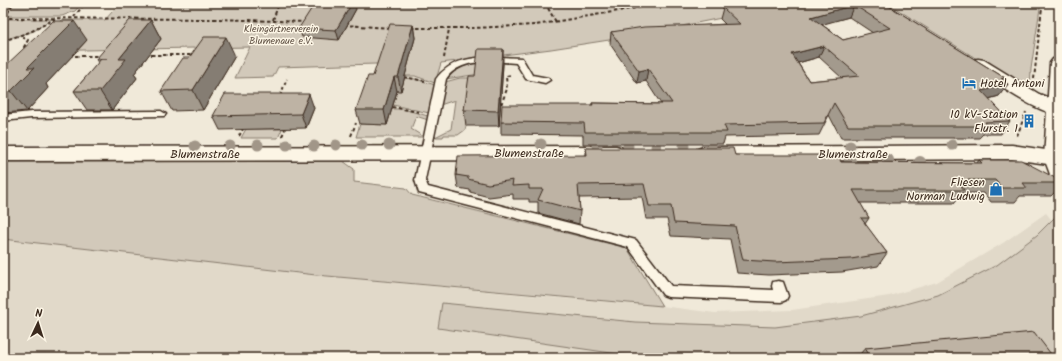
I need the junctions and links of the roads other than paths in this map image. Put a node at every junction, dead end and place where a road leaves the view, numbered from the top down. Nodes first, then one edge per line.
1 (967, 57) edge
2 (1059, 63) edge
3 (545, 80) dead end
4 (1057, 108) junction
5 (161, 114) dead end
6 (3, 118) edge
7 (426, 153) junction
8 (3, 154) edge
9 (634, 154) edge
10 (689, 154) edge
11 (1057, 165) edge
12 (778, 286) dead end

1 - 4 street
2 - 4 street
3 - 7 lane
4 - 11 street
5 - 6 lane
7 - 8 street, Blumenstraße
7 - 9 street, Blumenstraße
7 - 12 lane
10 - 11 street, Blumenstraße

